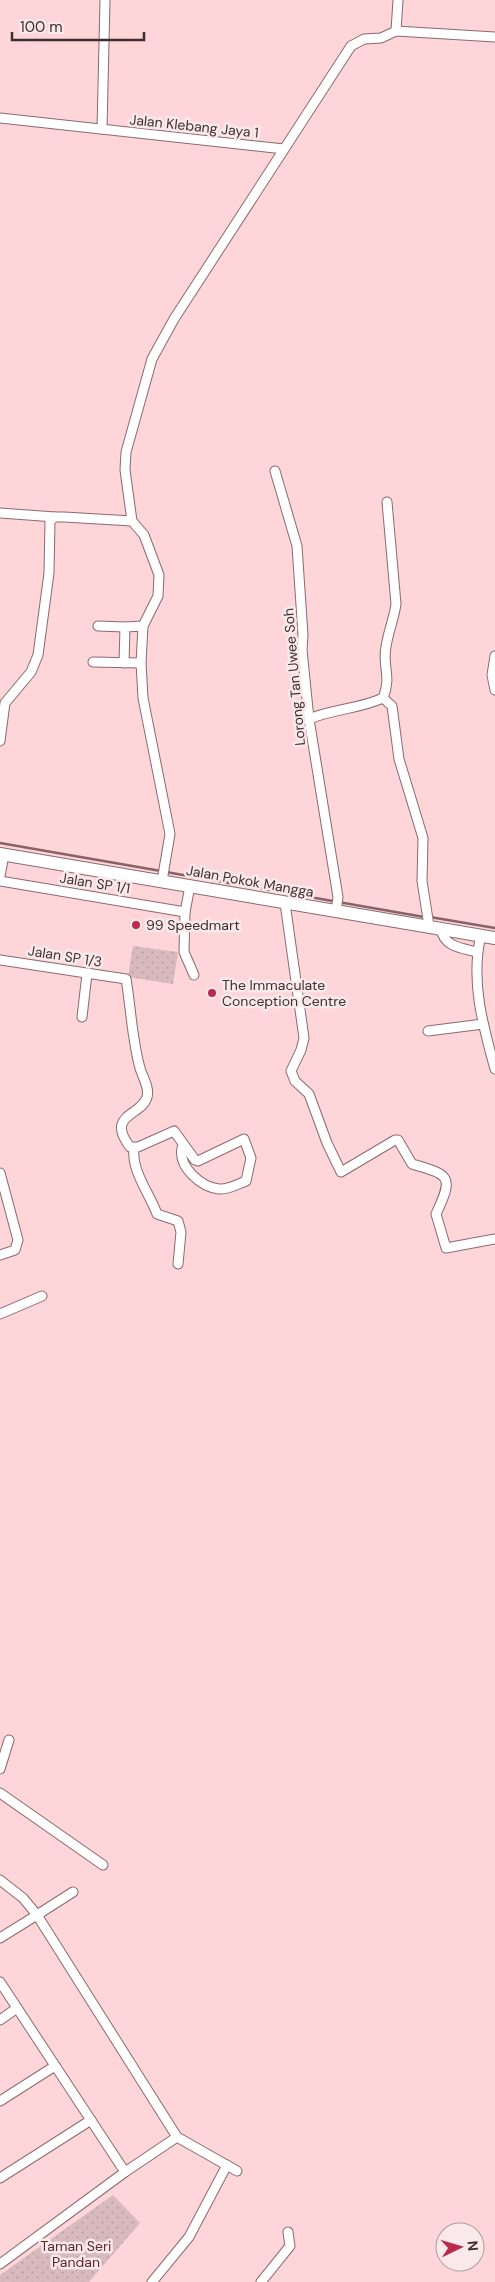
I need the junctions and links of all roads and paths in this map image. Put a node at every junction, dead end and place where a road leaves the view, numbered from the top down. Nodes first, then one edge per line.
1 (106, 0) edge
2 (398, 0) edge
3 (396, 31) junction
4 (495, 37) edge
5 (0, 118) edge
6 (102, 130) junction
7 (284, 150) junction
8 (275, 471) dead end
9 (387, 502) dead end
10 (0, 513) edge
11 (55, 517) junction
12 (132, 521) junction
13 (98, 626) dead end
14 (143, 626) junction
15 (125, 627) junction
16 (495, 656) edge
17 (93, 662) dead end
18 (124, 663) junction
19 (141, 663) junction
20 (495, 690) edge
21 (383, 698) junction
22 (309, 719) junction
23 (0, 741) edge
24 (2, 855) edge
25 (0, 876) edge
26 (163, 879) junction
27 (0, 881) edge
28 (190, 886) junction
29 (285, 903) junction
30 (337, 909) junction
31 (186, 912) junction
32 (432, 923) junction
33 (481, 935) junction
34 (495, 938) edge
35 (477, 952) junction
36 (0, 960) edge
37 (87, 974) junction
38 (194, 975) dead end
39 (82, 1017) dead end
40 (483, 1024) junction
41 (428, 1032) dead end
42 (495, 1069) edge
43 (185, 1146) junction
44 (134, 1148) junction
45 (0, 1173) edge
46 (495, 1239) edge
47 (0, 1255) edge
48 (178, 1264) dead end
49 (42, 1296) dead end
50 (0, 1314) edge
51 (9, 1740) dead end
52 (0, 1769) edge
53 (0, 1793) edge
54 (103, 1865) dead end
55 (0, 1880) edge
56 (73, 1892) dead end
57 (37, 1915) junction
58 (0, 1938) edge
59 (0, 1982) edge
60 (18, 2008) junction
61 (0, 2020) edge
62 (55, 2066) junction
63 (0, 2101) edge
64 (91, 2120) junction
65 (177, 2137) junction
66 (227, 2166) junction
67 (236, 2171) dead end
68 (125, 2172) junction
69 (0, 2178) edge
70 (288, 2232) dead end
71 (0, 2264) edge
72 (152, 2282) edge
73 (261, 2282) edge

1 - 6 street
2 - 3 street
3 - 4 street
3 - 7 street
5 - 6 street, Jalan Klebang Jaya 1
6 - 7 street, Jalan Klebang Jaya 1
7 - 12 street
8 - 22 street, Lorong Tan Uwee Soh
9 - 21 street
10 - 11 street
11 - 12 street
11 - 23 street
12 - 14 street
13 - 15 street
14 - 15 street
14 - 19 street
15 - 18 street
16 - 20 street
17 - 18 street
18 - 19 street
19 - 26 street
21 - 22 street
21 - 32 street
22 - 30 street, Lorong Tan Uwee Soh
24 - 25 street
24 - 26 main road, Jalan Pokok Mangga
26 - 28 main road, Jalan Pokok Mangga
27 - 31 street, Jalan SP 1/1
28 - 29 main road, Jalan Pokok Mangga
28 - 31 street
29 - 30 main road, Jalan Pokok Mangga
29 - 46 street
30 - 32 main road, Jalan Pokok Mangga
31 - 38 street
32 - 33 main road, Jalan Pokok Mangga
32 - 35 street
33 - 34 main road, Jalan Pokok Mangga
33 - 35 street
35 - 40 street
36 - 37 street, Jalan SP 1/3
37 - 39 street
37 - 44 street, Jalan SP 1/3
40 - 41 street
40 - 42 street
43 - 43 street
43 - 44 street
44 - 48 street
45 - 47 street
49 - 50 street
51 - 52 street
53 - 54 street
55 - 57 street
56 - 57 street
57 - 58 street
57 - 65 street
59 - 60 street
60 - 61 street
60 - 62 street
62 - 63 street
62 - 64 street
64 - 68 street
64 - 69 street
65 - 66 street
65 - 68 street
66 - 67 street
66 - 72 street
68 - 71 street
70 - 73 street

